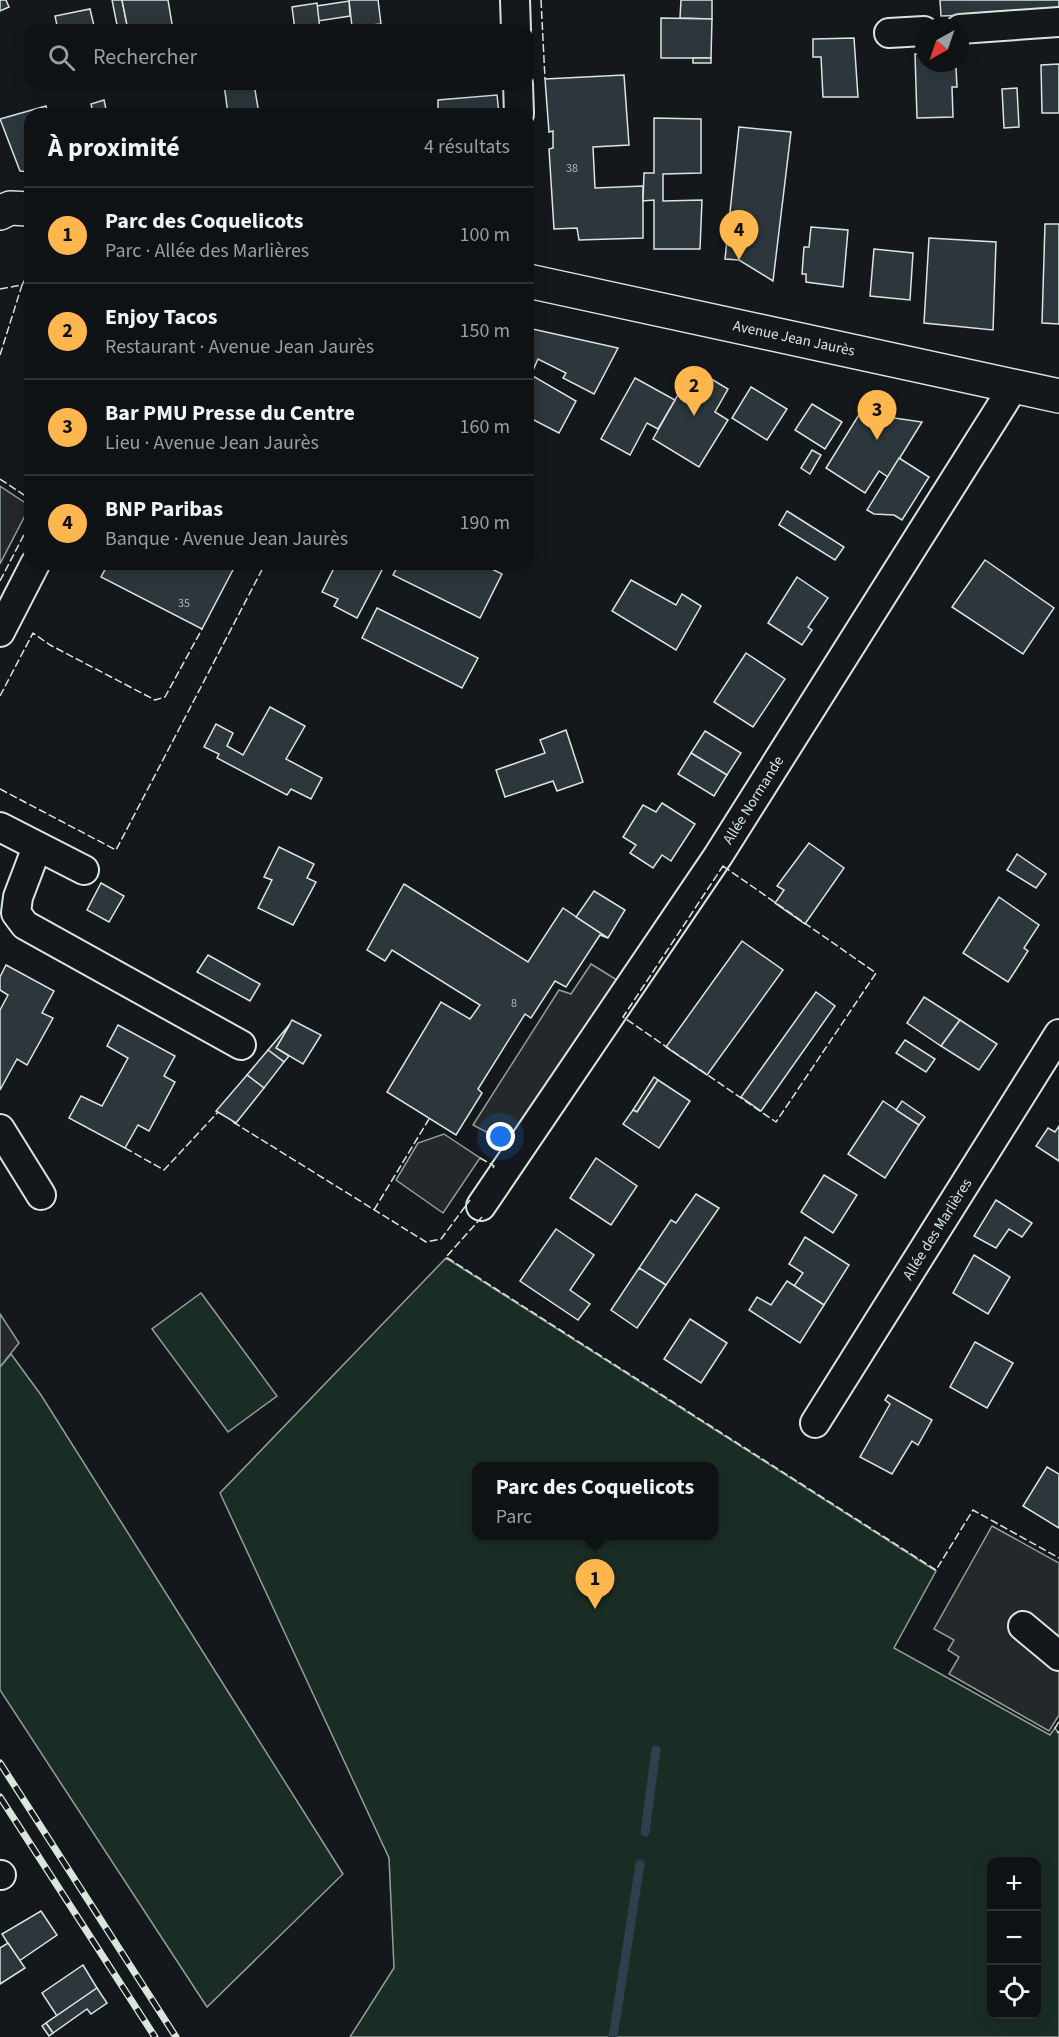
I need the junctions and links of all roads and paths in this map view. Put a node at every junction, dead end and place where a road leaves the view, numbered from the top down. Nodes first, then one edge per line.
1 (515, 0) edge
2 (1059, 22) edge
3 (516, 24) edge
4 (969, 28) edge
5 (915, 32) edge
6 (889, 33) dead end
7 (518, 90) edge
8 (519, 108) edge
9 (24, 209) edge
10 (0, 213) edge
11 (534, 282) edge
12 (1014, 386) junction
13 (1059, 396) edge
14 (32, 570) edge
15 (0, 632) edge
16 (0, 827) edge
17 (37, 847) junction
18 (84, 870) dead end
19 (1059, 1034) edge
20 (241, 1045) dead end
21 (0, 1130) edge
22 (41, 1195) dead end
23 (481, 1206) dead end
24 (815, 1423) dead end
25 (1023, 1626) dead end
26 (1059, 1656) edge

1 - 3 street
2 - 4 street
5 - 6 street
7 - 8 street
9 - 10 street
11 - 12 street, Avenue Jean Jaurès
12 - 13 street, Avenue Jean Jaurès
12 - 23 street, Allée Normande
14 - 15 street
16 - 17 street
17 - 18 street
17 - 20 street
19 - 24 street, Allée des Marlières
21 - 22 street
25 - 26 street

